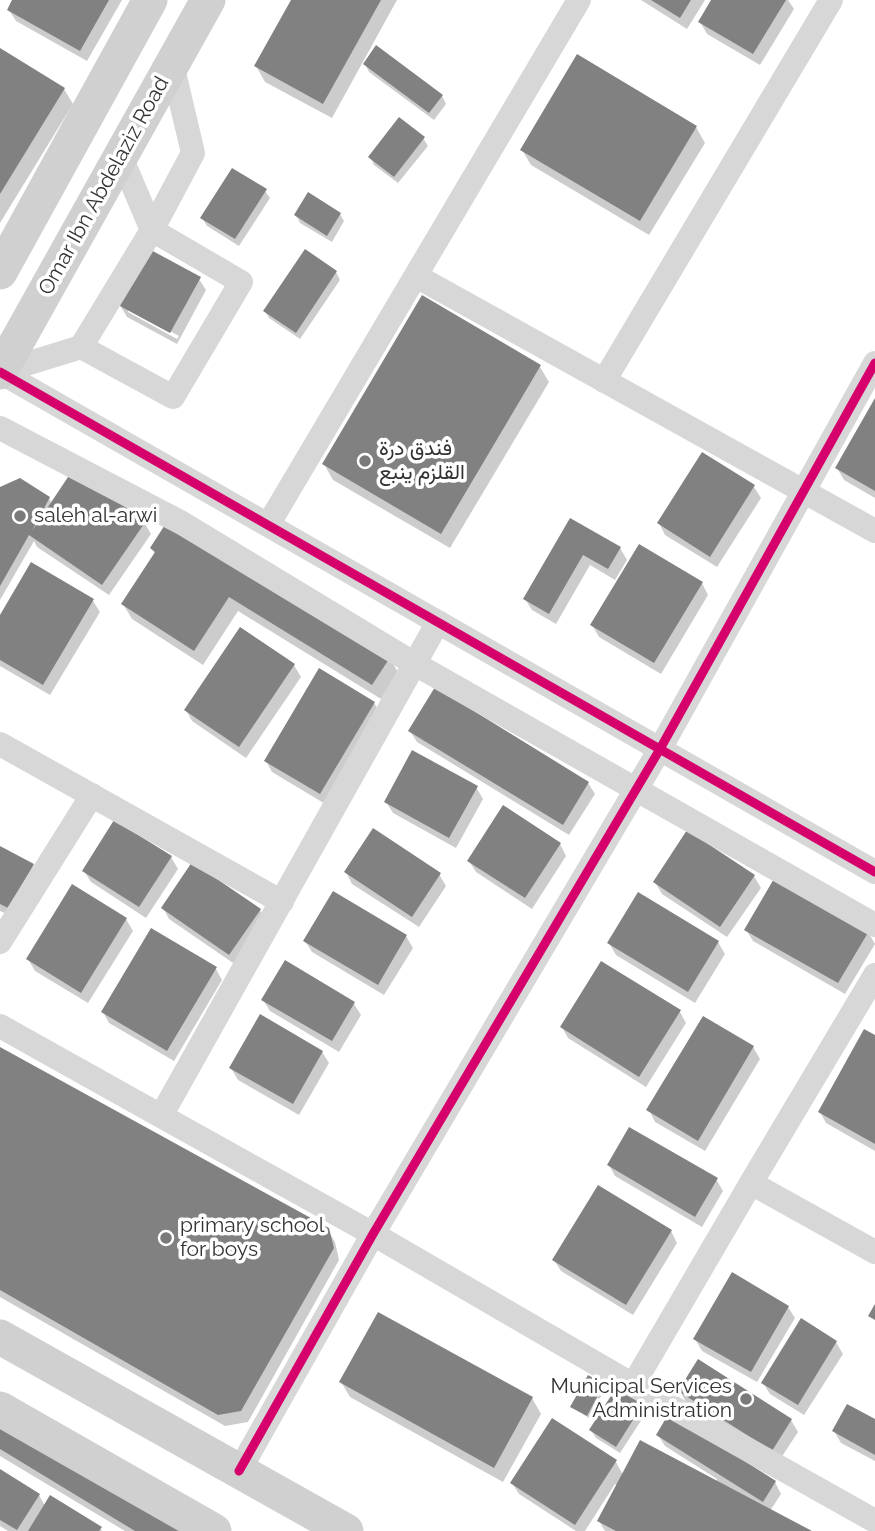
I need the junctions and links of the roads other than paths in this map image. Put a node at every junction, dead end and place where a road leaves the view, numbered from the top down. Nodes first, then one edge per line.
1 (150, 0) edge
2 (208, 0) edge
3 (579, 0) edge
4 (831, 0) edge
5 (172, 64) junction
6 (121, 156) junction
7 (152, 230) junction
8 (0, 272) edge
9 (416, 276) junction
10 (81, 347) junction
11 (875, 363) edge
12 (0, 372) edge
13 (604, 381) junction
14 (0, 428) edge
15 (804, 491) junction
16 (221, 498) junction
17 (181, 523) junction
18 (268, 525) junction
19 (875, 531) edge
20 (438, 622) junction
21 (415, 664) junction
22 (0, 744) edge
23 (660, 749) junction
24 (637, 789) junction
25 (92, 795) junction
26 (875, 872) edge
27 (282, 902) junction
28 (875, 925) edge
29 (0, 942) edge
30 (875, 975) edge
31 (0, 1026) edge
32 (161, 1116) junction
33 (751, 1183) junction
34 (373, 1234) junction
35 (875, 1252) edge
36 (0, 1337) edge
37 (633, 1385) junction
38 (0, 1409) edge
39 (239, 1471) junction
40 (875, 1521) edge
41 (212, 1530) edge
42 (346, 1531) edge

1 - 8 main road
2 - 5 main road, Omar Ibn Abdelaziz Road
3 - 9 street
4 - 13 street
5 - 6 main road, Omar Ibn Abdelaziz Road
5 - 7 street
6 - 7 street
6 - 12 main road, Omar Ibn Abdelaziz Road
7 - 10 street
7 - 10 street
9 - 13 street
9 - 18 street
10 - 12 street
11 - 15 street
12 - 16 street
13 - 15 street
14 - 17 street
15 - 19 street
15 - 23 street
16 - 17 street
16 - 18 street
17 - 21 street
18 - 20 street
20 - 21 street
20 - 23 street
21 - 24 street
21 - 27 street
22 - 25 street
23 - 24 street
23 - 26 street
24 - 28 street
24 - 34 street
25 - 27 street
25 - 29 street
27 - 32 street
30 - 33 street
31 - 32 street
32 - 34 street
33 - 35 street
33 - 37 street
34 - 37 street
34 - 39 street
36 - 39 main road
37 - 40 street
38 - 41 main road
39 - 42 main road

